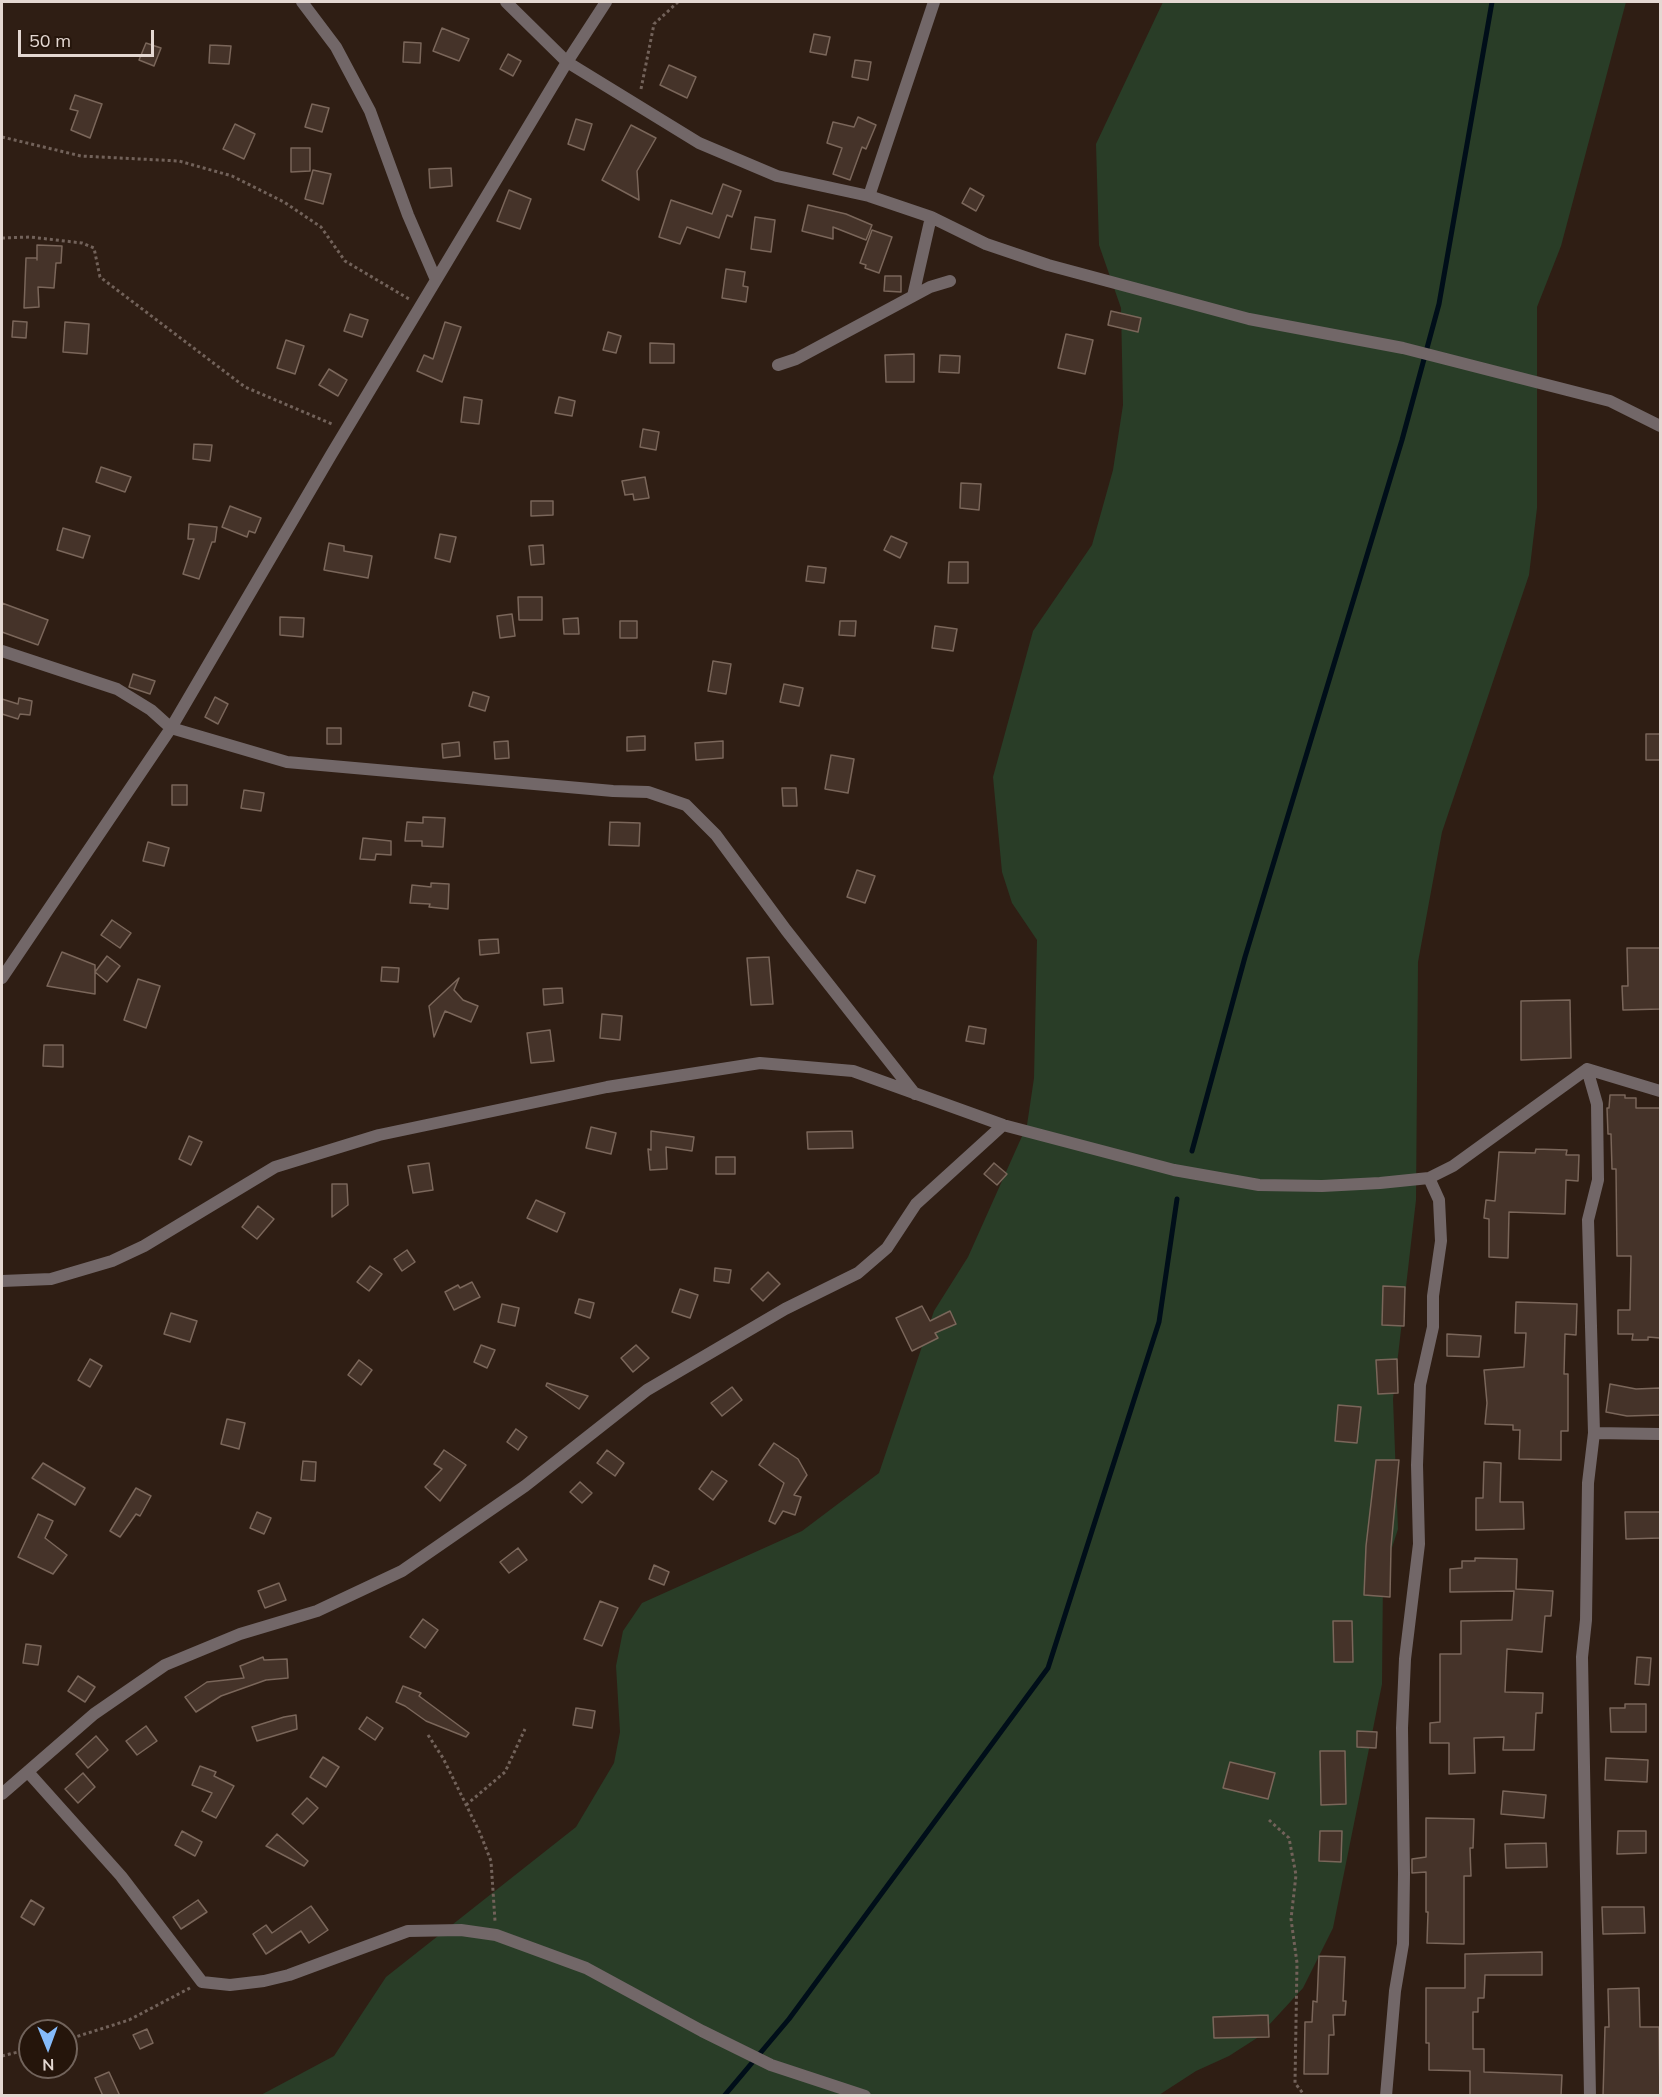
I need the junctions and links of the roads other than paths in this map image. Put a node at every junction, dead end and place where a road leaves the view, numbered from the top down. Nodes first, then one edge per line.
1 (302, 2) edge
2 (506, 2) edge
3 (606, 2) edge
4 (934, 2) edge
5 (567, 62) junction
6 (869, 196) junction
7 (931, 217) junction
8 (436, 280) junction
9 (950, 282) dead end
10 (913, 296) junction
11 (778, 365) dead end
12 (1660, 426) edge
13 (2, 651) edge
14 (171, 728) junction
15 (2, 978) edge
16 (1587, 1069) junction
17 (1660, 1091) edge
18 (916, 1094) junction
19 (1004, 1125) junction
20 (1429, 1178) junction
21 (2, 1281) edge
22 (1594, 1433) junction
23 (1660, 1434) edge
24 (28, 1772) junction
25 (2, 1794) edge
26 (865, 2096) edge
27 (1386, 2096) edge
28 (1590, 2096) edge

1 - 8 street
2 - 5 street
3 - 5 street
4 - 6 street
5 - 6 street
5 - 8 street
6 - 7 street
7 - 10 street
7 - 12 street
8 - 14 street
9 - 10 street
10 - 11 street
13 - 14 street
14 - 15 street
14 - 18 street
16 - 17 street
16 - 20 street
16 - 22 street
18 - 19 street
18 - 21 street
19 - 20 street
19 - 24 street
20 - 27 street
22 - 23 street
22 - 28 street
24 - 25 street
24 - 26 street

